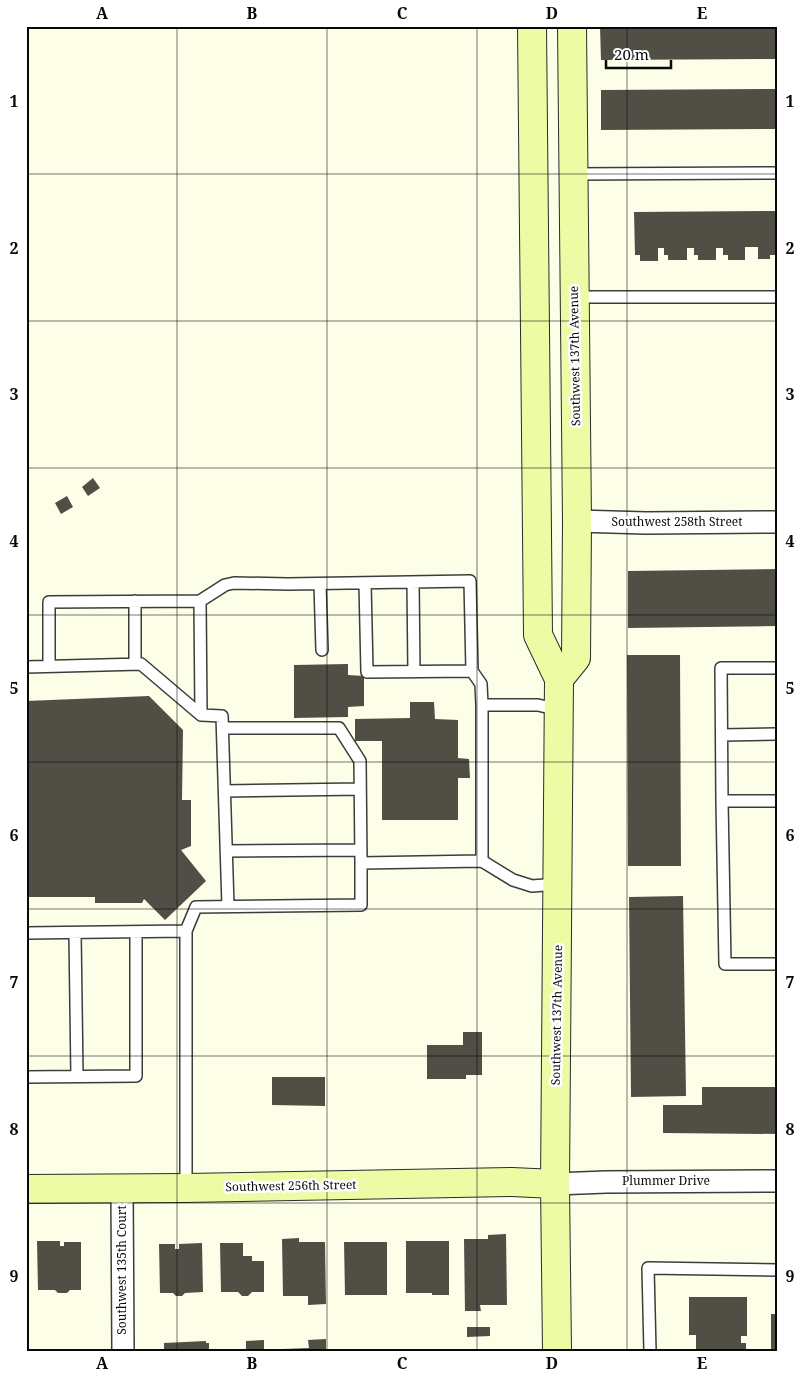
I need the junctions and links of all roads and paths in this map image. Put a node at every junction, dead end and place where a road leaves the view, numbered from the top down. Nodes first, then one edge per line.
1 (532, 26) edge
2 (572, 26) edge
3 (778, 173) edge
4 (573, 174) junction
5 (574, 297) junction
6 (778, 297) edge
7 (577, 521) junction
8 (778, 522) edge
9 (413, 582) junction
10 (364, 583) junction
11 (320, 584) junction
12 (135, 601) junction
13 (200, 601) junction
14 (322, 650) dead end
15 (135, 664) junction
16 (49, 666) junction
17 (26, 667) edge
18 (778, 668) edge
19 (472, 671) junction
20 (414, 672) junction
21 (559, 679) junction
22 (482, 705) junction
23 (560, 710) junction
24 (201, 715) junction
25 (223, 728) junction
26 (778, 734) edge
27 (722, 735) junction
28 (360, 789) junction
29 (224, 791) junction
30 (722, 801) junction
31 (778, 801) edge
32 (361, 850) junction
33 (226, 851) junction
34 (482, 861) junction
35 (361, 863) junction
36 (558, 884) junction
37 (228, 906) junction
38 (186, 931) junction
39 (136, 932) junction
40 (26, 933) edge
41 (75, 933) junction
42 (778, 964) edge
43 (77, 1076) junction
44 (26, 1077) edge
45 (778, 1181) edge
46 (555, 1184) junction
47 (186, 1188) junction
48 (26, 1189) edge
49 (122, 1189) junction
50 (778, 1270) edge
51 (123, 1351) edge
52 (557, 1351) edge
53 (650, 1351) edge

1 - 21 main road, Southwest 137th Avenue
2 - 4 main road, Southwest 137th Avenue
3 - 4 lane
4 - 5 main road, Southwest 137th Avenue
5 - 6 lane
5 - 7 main road, Southwest 137th Avenue
7 - 8 street, Southwest 258th Street
7 - 21 main road, Southwest 137th Avenue
9 - 10 lane
9 - 19 lane
9 - 20 lane
10 - 11 lane
10 - 20 lane
11 - 13 lane
11 - 14 lane
12 - 13 lane
12 - 15 lane
12 - 16 lane
13 - 24 lane
15 - 16 lane
15 - 24 lane
16 - 17 lane
18 - 27 lane
19 - 20 lane
19 - 22 lane
21 - 23 main road, Southwest 137th Avenue
22 - 23 lane
22 - 34 lane
23 - 36 main road, Southwest 137th Avenue
24 - 25 lane
25 - 28 lane
25 - 29 lane
26 - 27 lane
27 - 30 lane
28 - 29 lane
28 - 32 lane
29 - 33 lane
30 - 31 lane
30 - 42 lane
32 - 33 lane
32 - 35 lane
33 - 37 lane
34 - 35 lane
34 - 36 lane
35 - 37 lane
36 - 46 main road, Southwest 137th Avenue
37 - 38 lane
38 - 39 lane
38 - 47 lane
39 - 41 lane
39 - 43 lane
40 - 41 lane
41 - 43 lane
43 - 44 lane
45 - 46 street, Plummer Drive
46 - 47 main road, Southwest 256th Street
46 - 52 main road, Southwest 137th Avenue
47 - 49 main road, Southwest 256th Street
48 - 49 main road, Southwest 256th Street
49 - 51 street, Southwest 135th Court
50 - 53 lane

